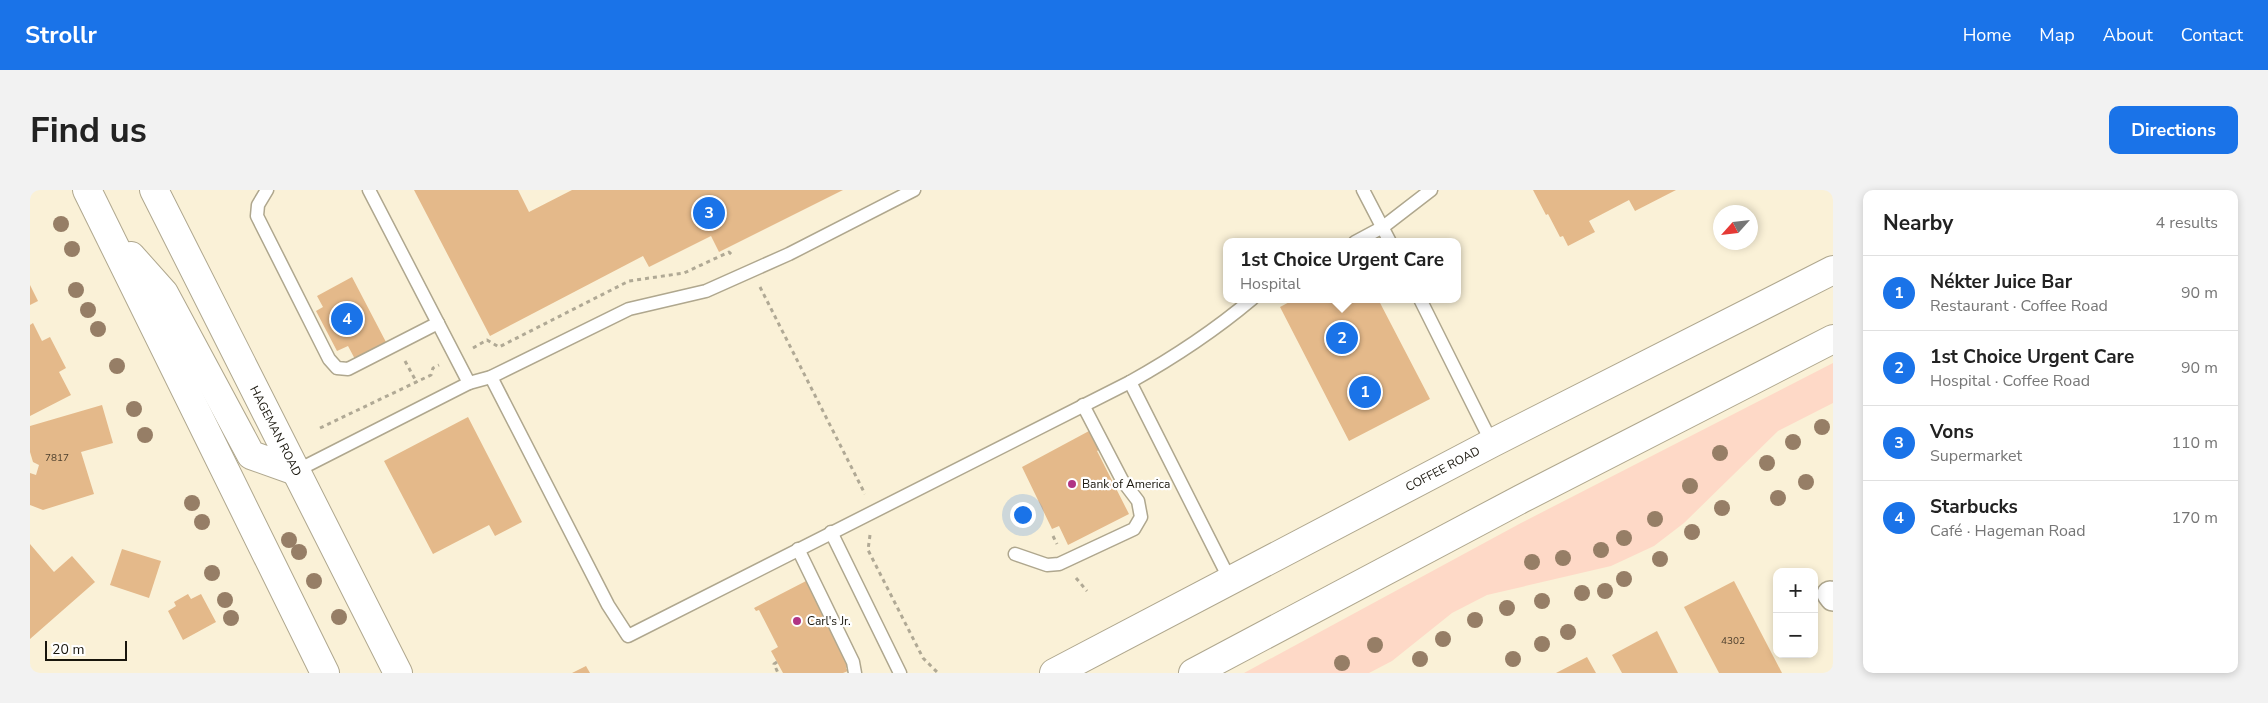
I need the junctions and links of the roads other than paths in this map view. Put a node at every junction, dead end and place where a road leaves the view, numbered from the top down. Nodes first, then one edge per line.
1 (87, 190) edge
2 (154, 190) edge
3 (268, 190) edge
4 (369, 190) edge
5 (914, 190) edge
6 (1363, 190) edge
7 (1431, 190) edge
8 (1383, 227) junction
9 (107, 228) junction
10 (1362, 238) edge
11 (1388, 238) edge
12 (1833, 270) edge
13 (1247, 303) edge
14 (1422, 303) edge
15 (438, 323) junction
16 (1833, 339) edge
17 (491, 377) junction
18 (1130, 382) junction
19 (469, 384) junction
20 (1083, 405) junction
21 (1492, 443) junction
22 (296, 471) junction
23 (830, 532) junction
24 (798, 549) junction
25 (1015, 554) dead end
26 (1231, 582) junction
27 (319, 671) edge
28 (398, 673) edge
29 (855, 673) edge
30 (900, 673) edge
31 (1054, 673) edge
32 (1193, 673) edge

1 - 9 main road
2 - 22 main road, HAGEMAN ROAD
3 - 15 lane
4 - 15 lane
5 - 17 lane
6 - 8 lane
7 - 8 lane
8 - 10 lane
8 - 11 lane
9 - 22 main road
9 - 27 main road
12 - 21 main road, COFFEE ROAD
13 - 18 lane
14 - 21 lane
15 - 19 lane
16 - 32 main road
17 - 19 lane
17 - 24 lane
18 - 20 lane
18 - 26 lane
19 - 22 lane
20 - 23 lane
20 - 25 lane
21 - 26 main road, COFFEE ROAD
22 - 28 main road, HAGEMAN ROAD
23 - 24 lane
23 - 30 lane
24 - 29 lane
26 - 31 main road, COFFEE ROAD

